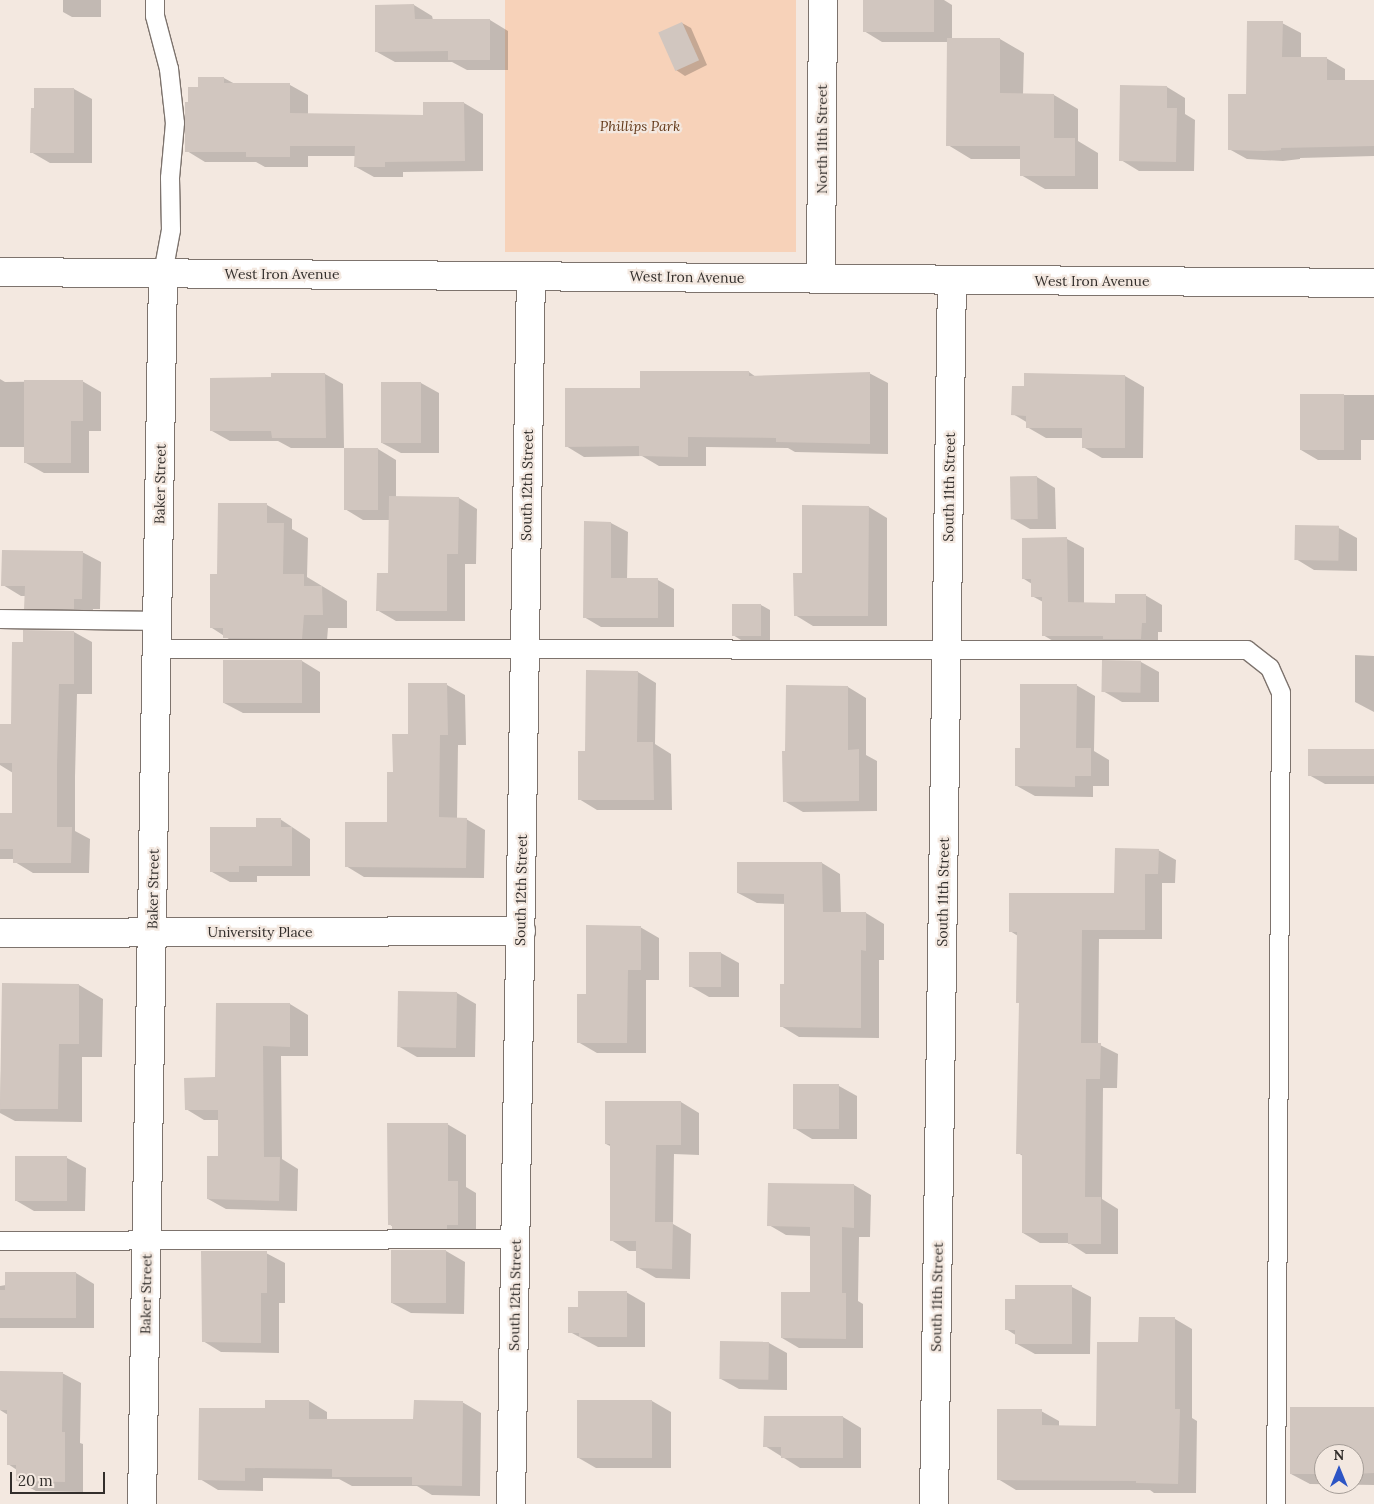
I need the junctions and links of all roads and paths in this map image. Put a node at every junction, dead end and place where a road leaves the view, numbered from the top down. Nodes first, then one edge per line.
1 (155, 0) edge
2 (823, 0) edge
3 (0, 272) edge
4 (163, 273) junction
5 (531, 276) junction
6 (821, 279) junction
7 (952, 280) junction
8 (1374, 283) edge
9 (0, 619) edge
10 (157, 621) junction
11 (157, 649) junction
12 (946, 649) junction
13 (525, 650) junction
14 (521, 931) junction
15 (0, 932) edge
16 (152, 933) junction
17 (516, 1239) junction
18 (0, 1241) edge
19 (147, 1241) junction
20 (142, 1504) edge
21 (511, 1504) edge
22 (934, 1504) edge
23 (1276, 1504) edge

1 - 4 lane
2 - 6 street, North 11th Street
3 - 4 street, West Iron Avenue
4 - 5 street, West Iron Avenue
4 - 10 street, Baker Street
5 - 6 street, West Iron Avenue
5 - 13 street, South 12th Street
6 - 7 street, West Iron Avenue
7 - 8 street, West Iron Avenue
7 - 12 street, South 11th Street
9 - 10 lane
10 - 11 street, Baker Street
11 - 13 lane
11 - 16 street, Baker Street
12 - 13 lane
12 - 22 street, South 11th Street
12 - 23 lane
13 - 14 street, South 12th Street
14 - 16 street, University Place
14 - 17 street, South 12th Street
15 - 16 street, University Place
16 - 19 street, Baker Street
17 - 19 lane
17 - 21 street, South 12th Street
18 - 19 lane
19 - 20 street, Baker Street

